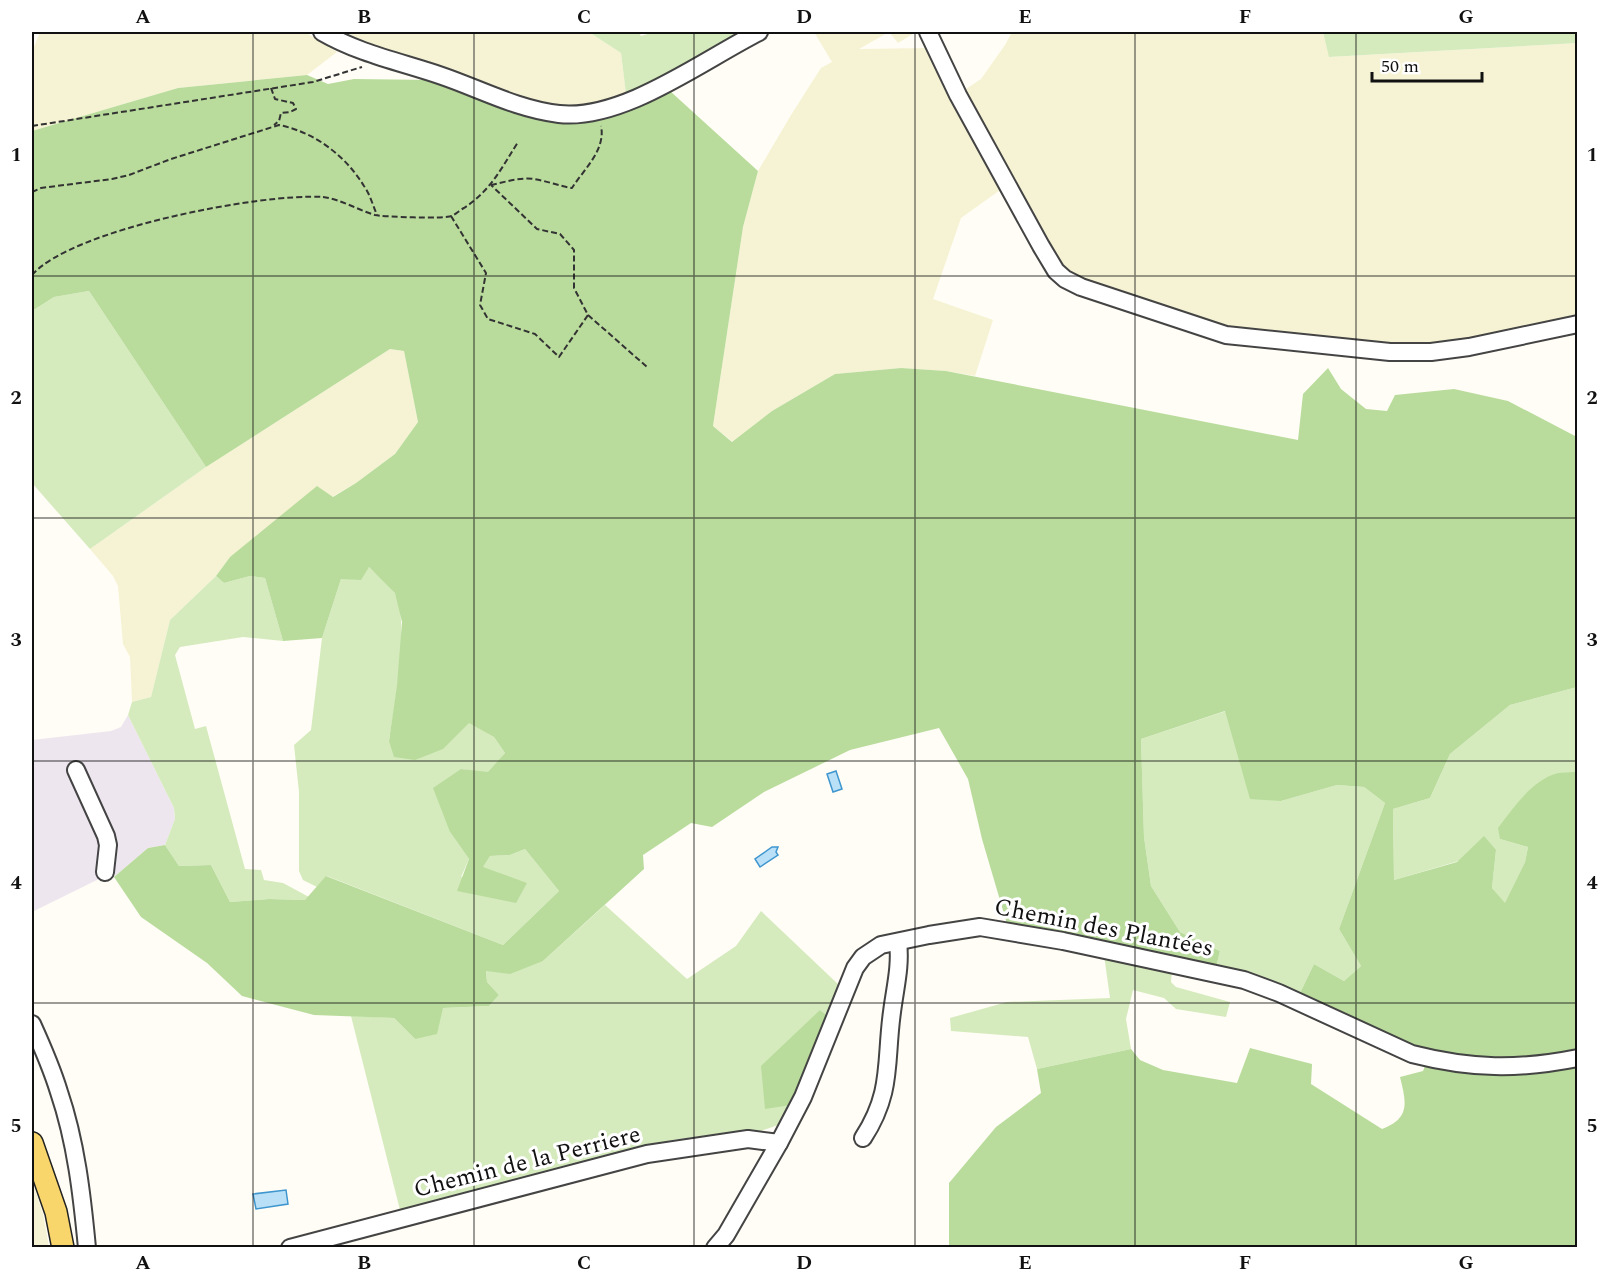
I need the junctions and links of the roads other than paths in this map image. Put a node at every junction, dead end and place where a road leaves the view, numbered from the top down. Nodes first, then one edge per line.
1 (322, 32) edge
2 (759, 32) edge
3 (928, 32) edge
4 (1578, 324) edge
5 (76, 770) dead end
6 (105, 872) dead end
7 (898, 942) junction
8 (32, 1023) edge
9 (1578, 1058) edge
10 (863, 1138) dead end
11 (32, 1143) edge
12 (779, 1143) junction
13 (63, 1248) edge
14 (87, 1248) edge
15 (290, 1248) edge
16 (715, 1248) edge

1 - 2 street
3 - 4 street
5 - 6 street
7 - 9 street, Chemin des Plantées
7 - 10 street
7 - 12 street, Chemin des Plantées
8 - 14 street
11 - 13 main road
12 - 15 street, Chemin de la Perriere
12 - 16 street, Chemin des Plantées

